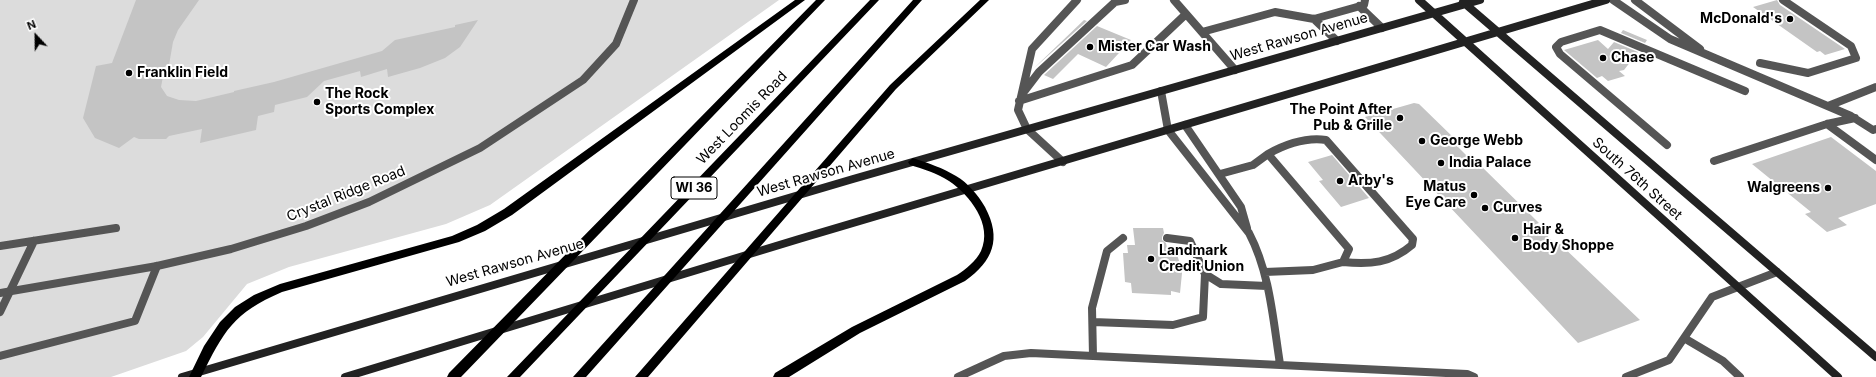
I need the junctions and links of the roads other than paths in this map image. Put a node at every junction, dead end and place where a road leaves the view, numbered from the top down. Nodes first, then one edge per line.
1 (634, 0) edge
2 (801, 0) edge
3 (821, 0) edge
4 (875, 0) edge
5 (918, 0) edge
6 (985, 0) edge
7 (1077, 0) edge
8 (1125, 0) edge
9 (1174, 0) edge
10 (1364, 0) edge
11 (1419, 0) edge
12 (1480, 0) edge
13 (1606, 0) edge
14 (1614, 0) edge
15 (1635, 0) edge
16 (1783, 0) edge
17 (1463, 2) edge
18 (1359, 6) junction
19 (1433, 13) junction
20 (1186, 14) junction
21 (1314, 19) junction
22 (1382, 28) junction
23 (1498, 31) junction
24 (1202, 32) junction
25 (1337, 40) junction
26 (1464, 42) junction
27 (1712, 58) junction
28 (1760, 64) dead end
29 (1235, 70) junction
30 (1876, 87) edge
31 (1161, 91) junction
32 (1745, 91) dead end
33 (1019, 99) junction
34 (1828, 106) junction
35 (1855, 118) junction
36 (1827, 124) junction
37 (1185, 125) junction
38 (1027, 129) junction
39 (1168, 130) junction
40 (1875, 131) edge
41 (1667, 145) dead end
42 (1268, 154) junction
43 (1876, 160) edge
44 (1714, 161) dead end
45 (913, 162) junction
46 (1063, 162) junction
47 (1220, 174) junction
48 (968, 190) junction
49 (116, 228) dead end
50 (1249, 233) junction
51 (1123, 238) dead end
52 (1167, 238) dead end
53 (34, 241) junction
54 (0, 246) edge
55 (1343, 262) junction
56 (157, 266) junction
57 (1265, 272) junction
58 (1777, 272) junction
59 (1205, 274) junction
60 (1267, 286) junction
61 (1738, 287) junction
62 (10, 291) junction
63 (0, 293) edge
64 (0, 312) edge
65 (1093, 322) junction
66 (1684, 338) junction
67 (0, 356) edge
68 (1094, 356) junction
69 (1876, 357) edge
70 (1280, 364) junction
71 (197, 375) edge
72 (182, 377) edge
73 (345, 377) edge
74 (453, 377) edge
75 (513, 377) edge
76 (579, 377) edge
77 (641, 377) edge
78 (779, 377) edge
79 (958, 377) edge
80 (1474, 377) edge
81 (1626, 377) edge
82 (1740, 377) edge
83 (1838, 377) edge

1 - 56 street, Crystal Ridge Road
2 - 71 main road
3 - 74 main road
4 - 75 main road, West Loomis Road / WI 36
5 - 76 main road, WI 36
6 - 77 main road
7 - 33 street
8 - 33 street
9 - 20 street
10 - 18 street
11 - 19 main road, South 76th Street
12 - 17 main road, West Rawson Avenue
13 - 23 main road
14 - 27 street
15 - 27 street
16 - 28 street
17 - 19 main road, West Rawson Avenue
17 - 23 main road, South 76th Street
18 - 21 street
18 - 22 street
19 - 22 main road, West Rawson Avenue
19 - 26 main road, South 76th Street
20 - 24 street
20 - 33 street
21 - 24 street
21 - 25 street
22 - 25 main road, West Rawson Avenue
23 - 26 main road
23 - 58 main road, South 76th Street
24 - 29 street
25 - 29 main road, West Rawson Avenue
26 - 37 main road
26 - 61 main road, South 76th Street
27 - 34 street
29 - 31 main road, West Rawson Avenue
30 - 34 street
31 - 38 main road, West Rawson Avenue
31 - 39 street
32 - 41 street
33 - 38 street
34 - 35 street
35 - 36 street
35 - 40 street
36 - 43 street
36 - 44 street
37 - 39 main road
37 - 47 street
38 - 45 main road, West Rawson Avenue
38 - 46 street
39 - 46 main road
39 - 50 street
42 - 47 street
42 - 55 street
42 - 55 street
45 - 48 main road
45 - 71 main road, West Rawson Avenue
46 - 48 main road
47 - 50 street
48 - 73 main road
48 - 78 main road
49 - 53 street
50 - 57 street
51 - 65 street
52 - 59 street
53 - 54 street
53 - 62 street
55 - 57 street
56 - 62 street, Crystal Ridge Road
56 - 67 street
57 - 60 street
58 - 61 street
58 - 69 main road, South 76th Street
59 - 60 street
59 - 65 street
60 - 70 street
61 - 66 street
61 - 83 main road, South 76th Street
62 - 63 street, Crystal Ridge Road
62 - 64 street
65 - 68 street
66 - 81 street
66 - 82 street
68 - 70 street
68 - 79 street
70 - 80 street
71 - 72 main road, West Rawson Avenue

